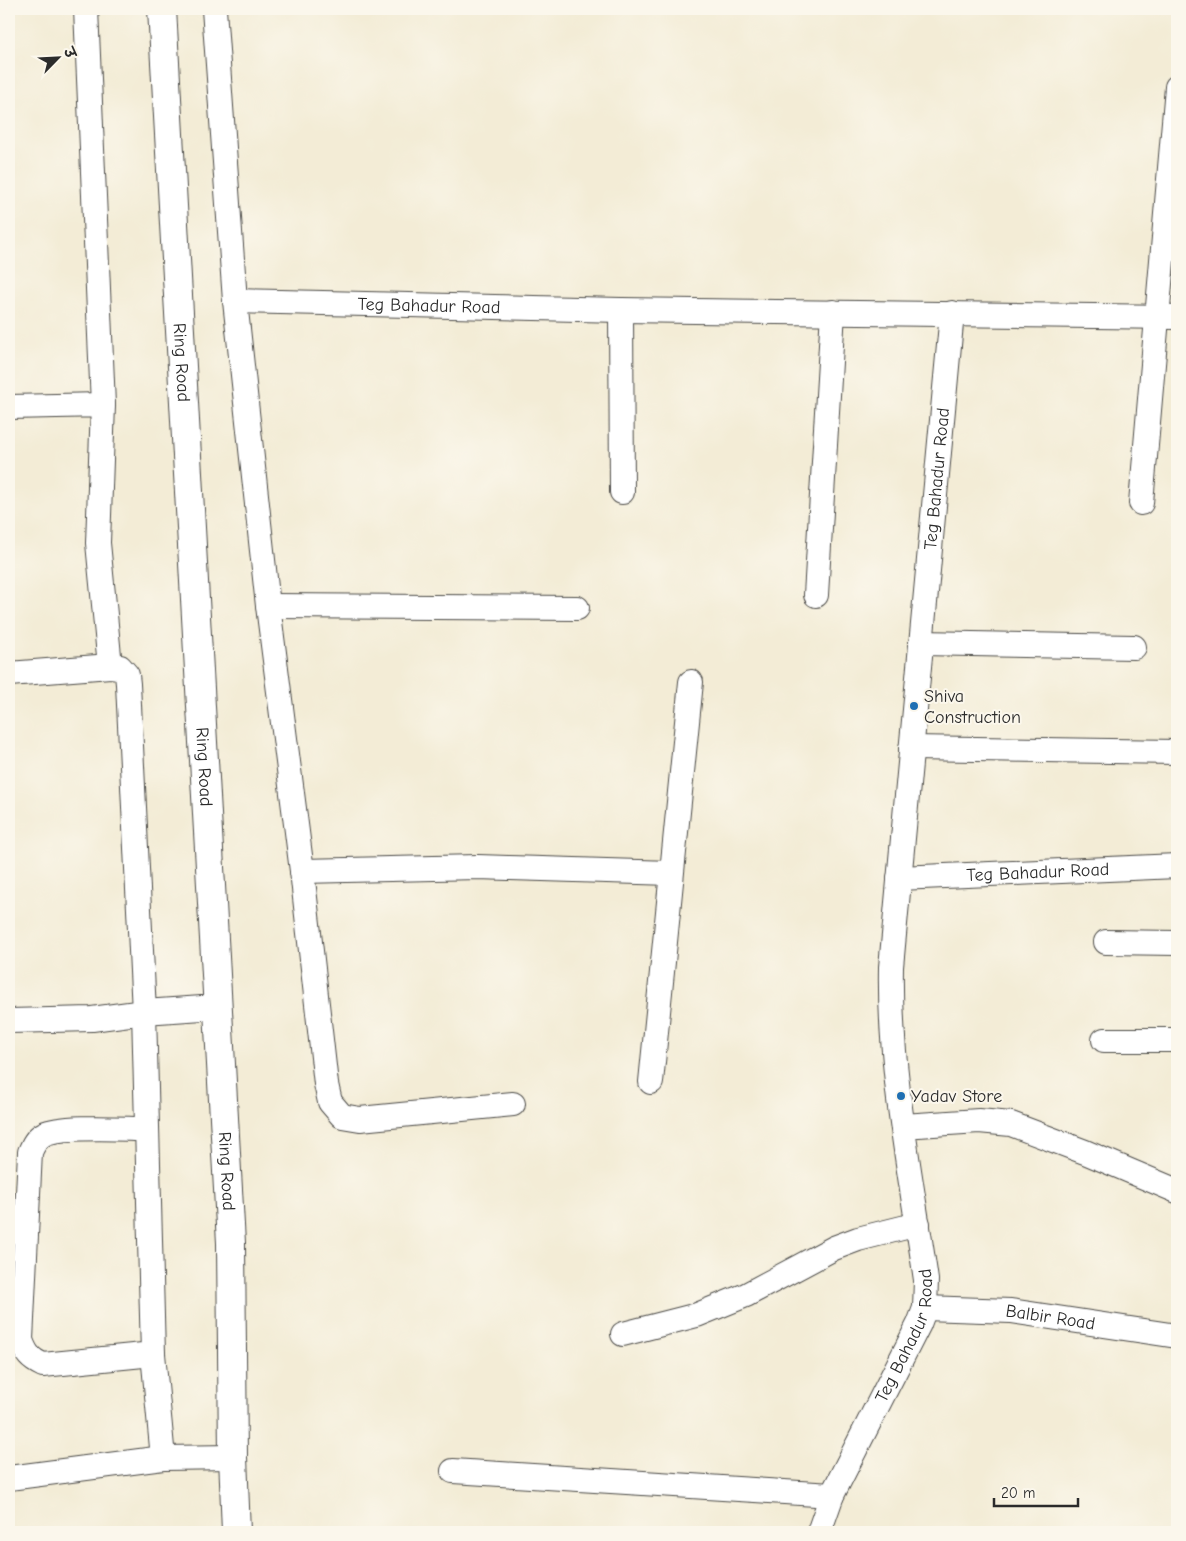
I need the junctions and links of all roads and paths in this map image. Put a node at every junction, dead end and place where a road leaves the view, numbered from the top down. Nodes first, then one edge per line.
1 (86, 9) edge
2 (162, 9) edge
3 (214, 9) edge
4 (1177, 87) edge
5 (235, 301) junction
6 (622, 310) junction
7 (833, 312) junction
8 (952, 313) junction
9 (1167, 317) edge
10 (103, 405) junction
11 (9, 407) edge
12 (622, 492) dead end
13 (1141, 503) dead end
14 (816, 595) dead end
15 (268, 606) junction
16 (577, 608) dead end
17 (921, 642) junction
18 (1134, 647) dead end
19 (110, 666) junction
20 (9, 674) edge
21 (691, 682) dead end
22 (912, 748) junction
23 (1177, 752) edge
24 (1177, 866) edge
25 (302, 871) junction
26 (671, 874) junction
27 (899, 878) junction
28 (1106, 942) dead end
29 (1177, 943) edge
30 (217, 1007) junction
31 (144, 1012) junction
32 (9, 1021) edge
33 (1104, 1040) dead end
34 (1177, 1040) edge
35 (651, 1082) dead end
36 (513, 1104) dead end
37 (903, 1126) junction
38 (146, 1129) junction
39 (1177, 1191) edge
40 (918, 1224) junction
41 (925, 1308) junction
42 (622, 1334) dead end
43 (1177, 1336) edge
44 (153, 1354) junction
45 (233, 1457) junction
46 (163, 1458) junction
47 (453, 1471) dead end
48 (9, 1478) edge
49 (832, 1496) junction
50 (236, 1529) edge
51 (819, 1532) edge

1 - 10 street
2 - 30 street, Ring Road
3 - 5 street
4 - 9 street
5 - 6 street, Teg Bahadur Road
5 - 15 street
6 - 7 street, Teg Bahadur Road
6 - 12 street
7 - 8 street, Teg Bahadur Road
7 - 14 street
8 - 9 street, Teg Bahadur Road
8 - 17 street, Teg Bahadur Road
9 - 13 street
10 - 11 street
10 - 19 street
15 - 16 street
15 - 25 street
17 - 18 street
17 - 22 street, Teg Bahadur Road
19 - 20 street
19 - 31 street
21 - 26 street
22 - 23 street
22 - 27 street, Teg Bahadur Road
24 - 27 street, Teg Bahadur Road
25 - 26 street
25 - 36 street
26 - 35 street
27 - 37 street, Teg Bahadur Road
28 - 29 street
30 - 31 street
30 - 45 street, Ring Road
31 - 32 street
31 - 38 street
33 - 34 street
37 - 39 street
37 - 40 street, Teg Bahadur Road
38 - 44 street
38 - 44 street
40 - 41 street, Teg Bahadur Road
40 - 42 street
41 - 43 street, Balbir Road
41 - 49 street, Teg Bahadur Road
44 - 46 street
45 - 46 street
45 - 50 street, Ring Road
46 - 48 street
47 - 49 street
49 - 51 street, Teg Bahadur Road

